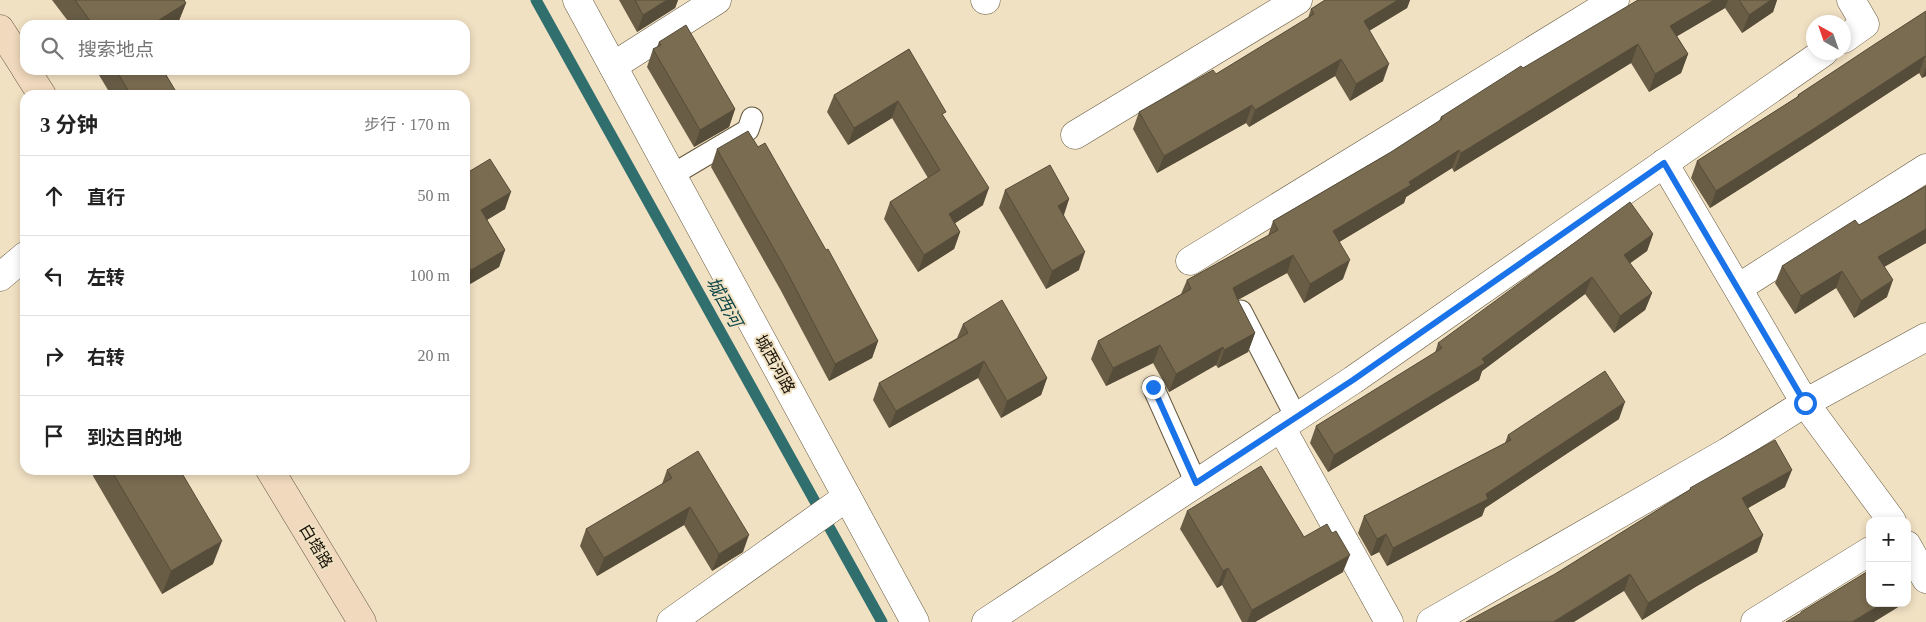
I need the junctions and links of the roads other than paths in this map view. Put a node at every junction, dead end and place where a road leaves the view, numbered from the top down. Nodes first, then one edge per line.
1 (577, 0) edge
2 (717, 0) edge
3 (1298, 0) edge
4 (1615, 0) edge
5 (1850, 0) edge
6 (0, 29) edge
7 (1851, 34) edge
8 (20, 60) edge
9 (1812, 60) edge
10 (613, 66) junction
11 (30, 75) edge
12 (39, 90) edge
13 (752, 118) dead end
14 (1075, 135) dead end
15 (1664, 163) junction
16 (1926, 168) edge
17 (672, 175) junction
18 (20, 260) edge
19 (1190, 261) dead end
20 (0, 277) edge
21 (1738, 288) junction
22 (1241, 310) edge
23 (1926, 338) edge
24 (1153, 387) dead end
25 (1805, 403) junction
26 (1289, 422) junction
27 (273, 475) edge
28 (1196, 483) junction
29 (827, 511) junction
30 (1889, 517) edge
31 (1911, 552) edge
32 (1866, 553) edge
33 (1926, 579) edge
34 (362, 622) edge
35 (671, 622) edge
36 (915, 622) edge
37 (986, 622) edge
38 (1389, 622) edge
39 (1431, 622) edge
40 (1755, 622) edge

1 - 10 street, 城西河路
2 - 10 street
3 - 14 street
4 - 19 street
5 - 7 street
6 - 8 street
9 - 15 street
10 - 17 street, 城西河路
11 - 12 street
13 - 17 lane
15 - 21 street
15 - 26 street
16 - 21 street
17 - 29 street, 城西河路
18 - 20 street
21 - 25 street
22 - 26 lane
23 - 25 street
24 - 28 lane
25 - 30 street
25 - 39 street
26 - 28 street
26 - 38 street
27 - 34 street, 白塔路
28 - 37 street
29 - 35 street
29 - 36 street, 城西河路
31 - 33 street
32 - 40 street

